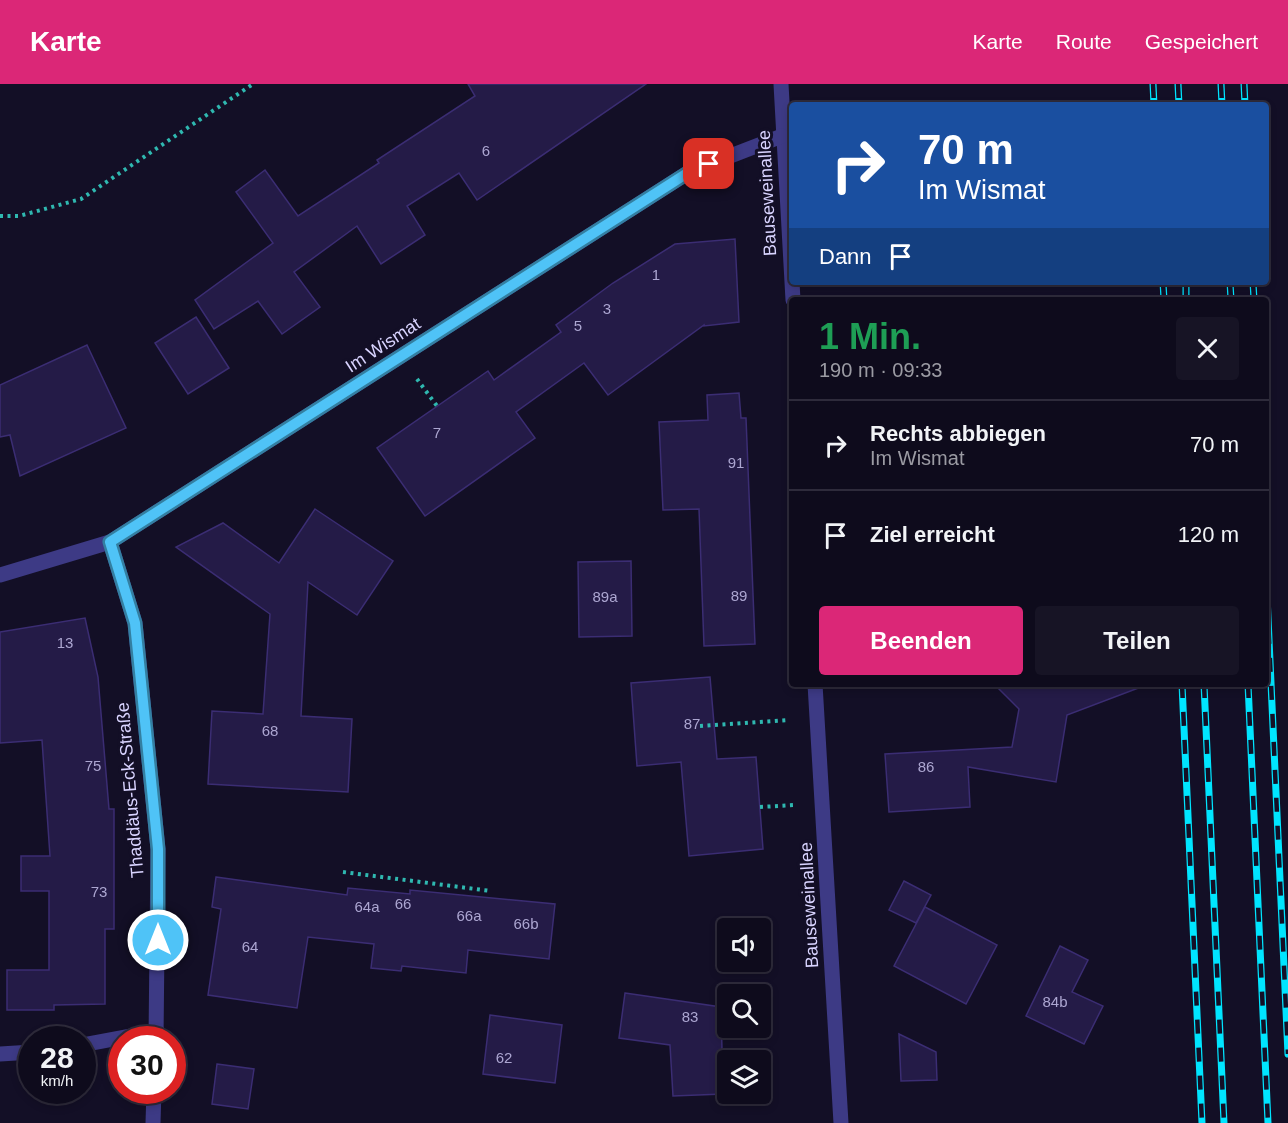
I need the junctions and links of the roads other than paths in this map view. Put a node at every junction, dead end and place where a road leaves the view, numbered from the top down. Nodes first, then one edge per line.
1 (781, 84) edge
2 (782, 136) junction
3 (789, 240) edge
4 (110, 542) junction
5 (0, 575) edge
6 (815, 687) edge
7 (157, 1026) edge
8 (18, 1053) edge
9 (0, 1054) edge
10 (154, 1104) edge
11 (153, 1123) edge
12 (841, 1123) edge

1 - 2 street, Bauseweinallee
2 - 3 street, Bauseweinallee
2 - 4 street, Im Wismat
4 - 5 street, Im Wismat
4 - 7 street, Thaddäus-Eck-Straße
6 - 12 street, Bauseweinallee
8 - 9 street
10 - 11 street

